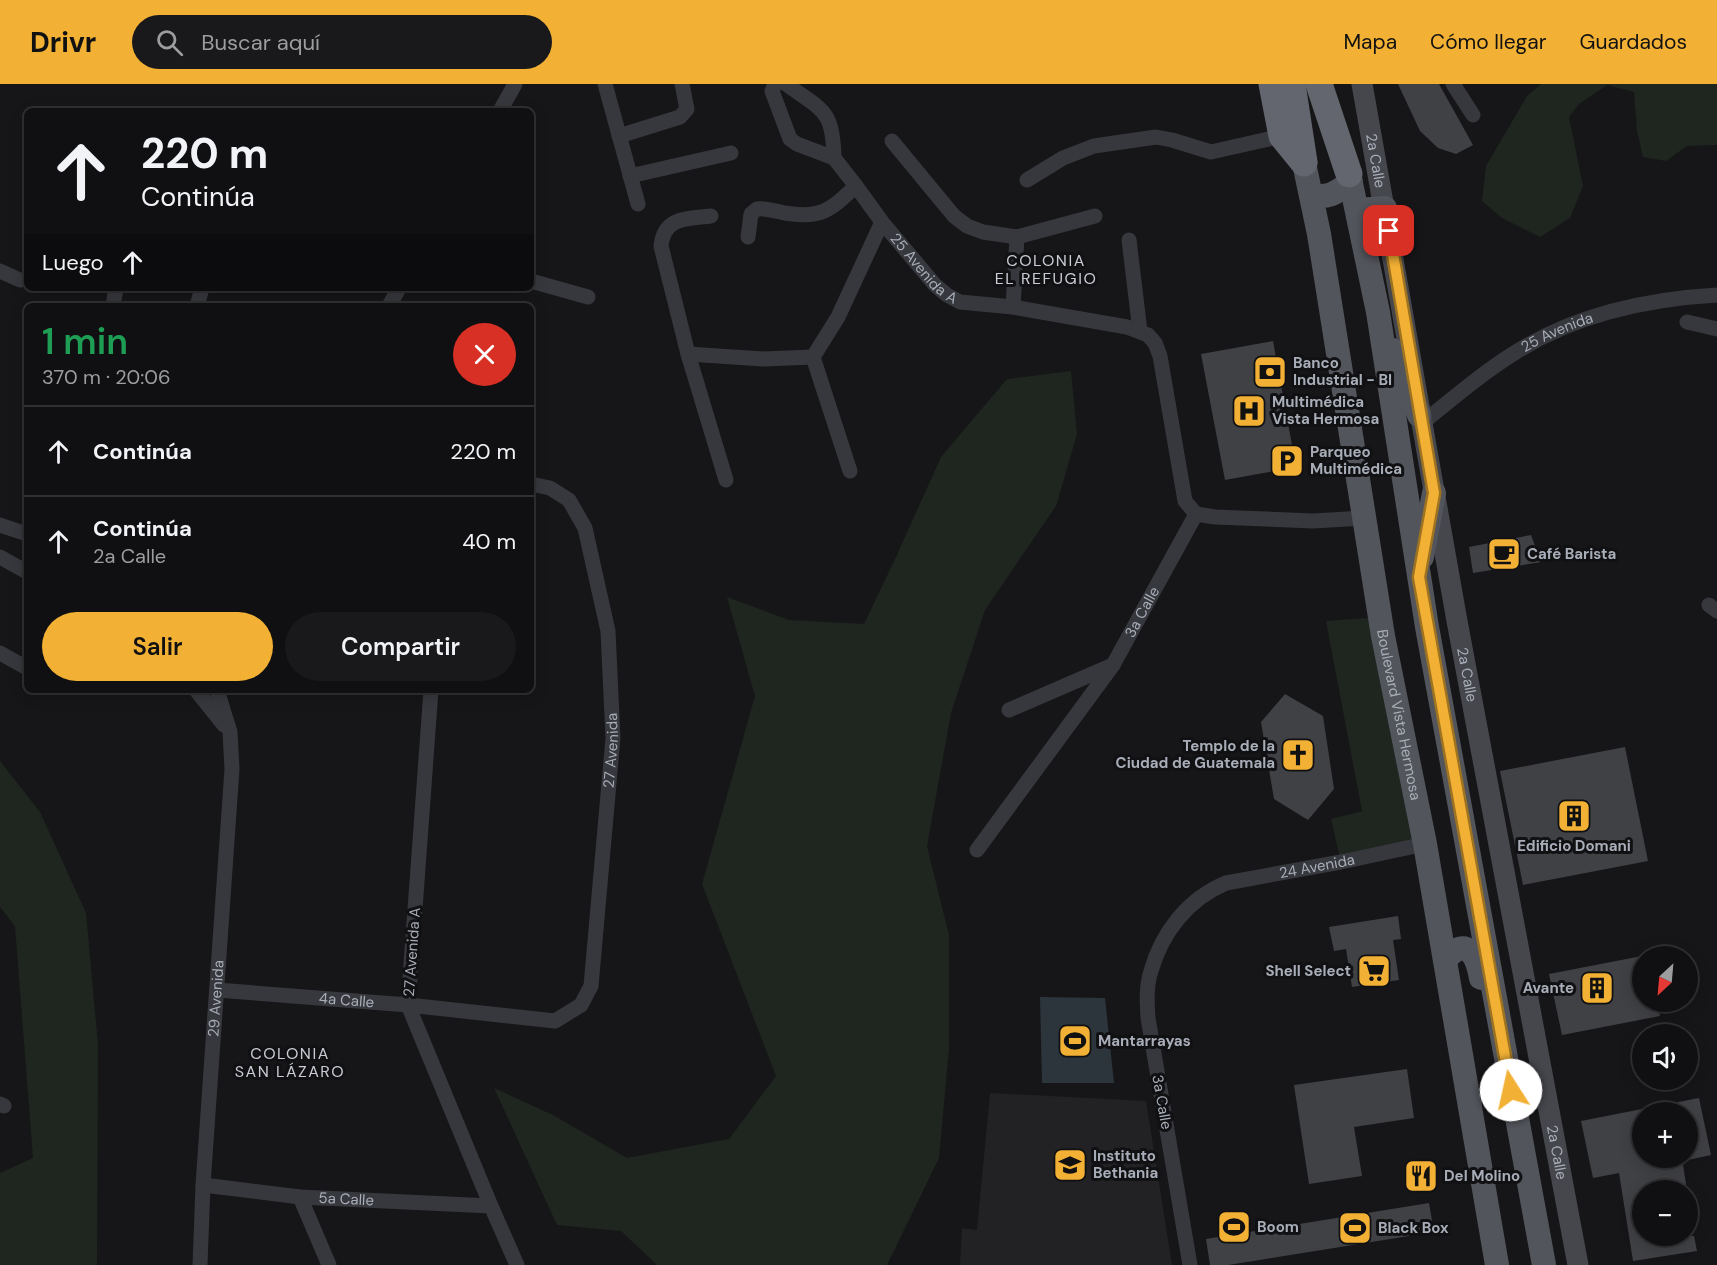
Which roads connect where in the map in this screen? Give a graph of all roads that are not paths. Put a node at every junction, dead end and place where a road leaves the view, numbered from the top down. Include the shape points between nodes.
1 (515, 84) edge
2 (605, 84) edge
3 (682, 84) edge
4 (775, 84) edge
5 (786, 84) edge
6 (1272, 84) edge
7 (1292, 84) edge
8 (1319, 84) edge
9 (1339, 84) edge
10 (1362, 84) edge
11 (1453, 84) edge
12 (502, 108) edge
13 (1473, 115) dead end
14 (619, 136) junction
15 (1282, 136) junction
16 (892, 141) dead end
17 (731, 153) dead end
18 (834, 158) junction
19 (1304, 163) junction
20 (630, 176) junction
21 (1350, 178) junction
22 (1028, 180) dead end
23 (856, 186) junction
24 (1311, 195) junction
25 (639, 204) dead end
26 (1385, 208) junction
27 (711, 216) dead end
28 (1095, 216) dead end
29 (1358, 216) junction
30 (882, 222) junction
31 (1318, 234) junction
32 (748, 237) dead end
33 (1017, 237) junction
34 (1129, 240) dead end
35 (0, 271) edge
36 (20, 280) dead end
37 (534, 282) edge
38 (1717, 296) edge
39 (588, 297) dead end
40 (1013, 307) junction
41 (1378, 312) junction
42 (1687, 322) dead end
43 (1717, 328) edge
44 (1140, 331) junction
45 (688, 354) junction
46 (813, 357) junction
47 (1420, 420) junction
48 (850, 471) dead end
49 (726, 480) dead end
50 (534, 485) edge
51 (1434, 493) junction
52 (1196, 513) junction
53 (1364, 518) junction
54 (0, 525) edge
55 (24, 533) edge
56 (0, 557) edge
57 (24, 570) edge
58 (1419, 577) junction
59 (0, 653) edge
60 (1113, 665) junction
61 (24, 666) edge
62 (198, 693) edge
63 (218, 693) edge
64 (431, 693) edge
65 (1009, 710) dead end
66 (230, 732) junction
67 (1425, 844) junction
68 (977, 850) dead end
69 (1211, 889) joint
70 (1445, 960) junction
71 (217, 990) junction
72 (408, 1005) junction
73 (581, 1005) joint
74 (1520, 1137) junction
75 (203, 1185) junction
76 (300, 1197) junction
77 (491, 1206) junction
78 (200, 1265) edge
79 (329, 1265) edge
80 (517, 1265) edge
81 (1190, 1265) edge
82 (1497, 1265) edge
83 (1544, 1265) edge
84 (1578, 1265) edge

1 - 12 street
2 - 14 street
3 - 14 street via 687,109 680,117
4 - 18 street via 772,91 790,138
5 - 18 street via 826,114 833,131
6 - 15 highway
7 - 19 highway
8 - 21 highway
9 - 21 highway via 1351,136
10 - 26 street, 2a Calle
11 - 13 street
14 - 20 street
15 - 19 highway
15 - 22 street via 1211,152 1156,137 1104,144 1078,151
16 - 33 street via 954,216 967,226
17 - 20 street
18 - 23 street, 25 Avenida A
19 - 24 main road, Boulevard Vista Hermosa
20 - 25 street
21 - 24 main road via 1331,196
21 - 29 main road
23 - 30 street, 25 Avenida A
23 - 32 street via 818,214 804,216 757,209 751,214
24 - 31 main road, Boulevard Vista Hermosa
26 - 29 main road
26 - 47 street, 2a Calle
27 - 45 street via 674,221 662,238
28 - 33 street
29 - 31 main road via 1330,211 1320,220
29 - 41 main road
30 - 40 street, 25 Avenida A via 947,295 960,302
30 - 46 street via 838,317
31 - 53 main road, Boulevard Vista Hermosa
33 - 40 street
34 - 44 street
35 - 36 street
37 - 39 street
38 - 47 street, 25 Avenida via 1641,303 1565,327 1518,350
40 - 44 street, 25 Avenida A
41 - 47 main road
41 - 58 main road
42 - 43 street
44 - 52 street, 25 Avenida A via 1155,342 1160,356 1185,501
45 - 46 street via 763,359
45 - 49 street
46 - 48 street
47 - 51 street, 2a Calle
50 - 73 street, 27 Avenida via 550,488 568,500 585,528 608,631 613,738 591,986
51 - 58 main road
51 - 84 street, 2a Calle
52 - 53 street via 1313,521
52 - 60 street, 3a Calle
53 - 67 main road, Boulevard Vista Hermosa via 1383,636
54 - 55 street
56 - 57 street
58 - 74 main road
59 - 61 street
60 - 65 street
60 - 68 street, 3a Calle
62 - 66 street
63 - 66 street, 29 Avenida
64 - 72 street, 27 Avenida A
66 - 71 street, 29 Avenida via 232,769
67 - 69 street, 24 Avenida via 1245,878
67 - 70 main road, Boulevard Vista Hermosa
69 - 81 street, 3a Calle via 1172,924 1150,972 1147,992 1148,1018
70 - 74 main road via 1455,950 1464,949 1474,954 1478,963 1507,1111
70 - 82 main road, Boulevard Vista Hermosa
71 - 72 street, 4a Calle
71 - 75 street, 29 Avenida
72 - 73 street, 4a Calle via 555,1021
72 - 77 street, 27 Avenida A
74 - 83 main road
75 - 76 street, 5a Calle
75 - 78 street, 29 Avenida
76 - 77 street, 5a Calle
76 - 79 street
77 - 80 street, 27 Avenida A

